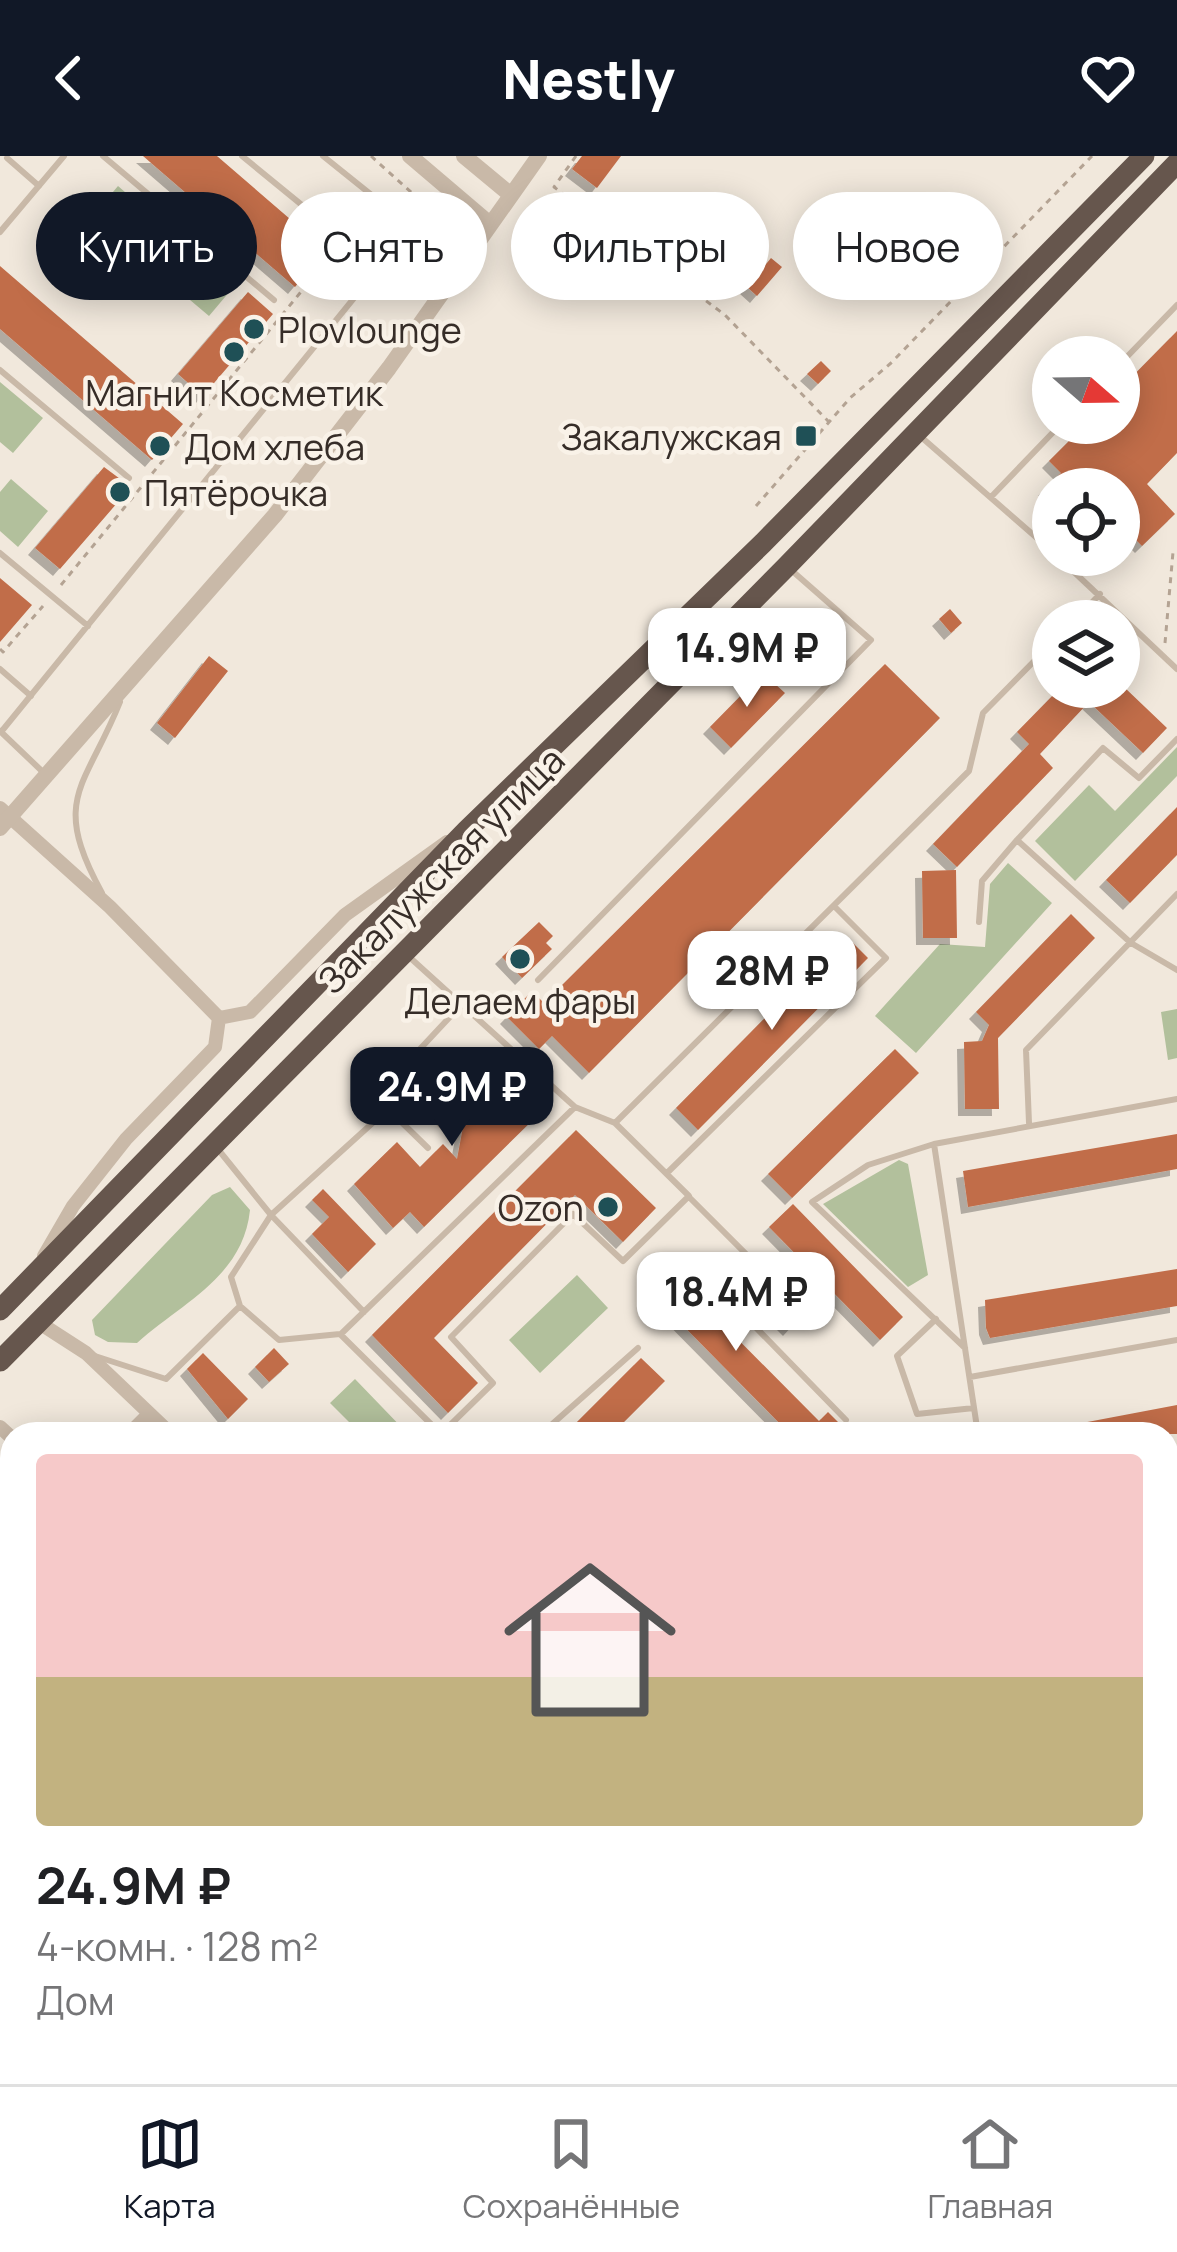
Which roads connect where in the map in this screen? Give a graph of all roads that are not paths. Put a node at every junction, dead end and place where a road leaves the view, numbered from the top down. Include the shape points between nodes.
1 (64, 156) edge
2 (103, 156) edge
3 (242, 156) edge
4 (323, 156) edge
5 (410, 156) edge
6 (464, 156) edge
7 (539, 156) edge
8 (1142, 156) edge
9 (7, 158) edge
10 (1177, 163) edge
11 (39, 186) junction
12 (286, 192) edge
13 (367, 192) edge
14 (514, 192) edge
15 (511, 194) edge
16 (511, 196) edge
17 (490, 224) junction
18 (487, 228) edge
19 (0, 232) edge
20 (274, 299) dead end
21 (353, 300) edge
22 (436, 300) edge
23 (1177, 305) edge
24 (1140, 343) edge
25 (0, 370) edge
26 (915, 432) junction
27 (1042, 444) edge
28 (130, 478) dead end
29 (991, 497) junction
30 (1032, 534) edge
31 (0, 553) edge
32 (787, 566) junction
33 (1080, 576) edge
34 (1100, 594) junction
35 (1094, 600) edge
36 (88, 626) junction
37 (1032, 663) edge
38 (0, 669) edge
39 (1177, 670) edge
40 (124, 691) junction
41 (31, 696) junction
42 (0, 732) edge
43 (1177, 739) edge
44 (48, 777) junction
45 (4, 817) edge
46 (466, 830) junction
47 (1017, 840) junction
48 (1177, 894) edge
49 (834, 906) junction
50 (110, 907) junction
51 (979, 922) dead end
52 (1131, 944) junction
53 (406, 953) junction
54 (1177, 970) edge
55 (538, 980) dead end
56 (462, 1004) junction
57 (219, 1018) junction
58 (1177, 1099) edge
59 (575, 1107) junction
60 (615, 1123) junction
61 (1029, 1124) junction
62 (446, 1130) dead end
63 (934, 1144) junction
64 (215, 1145) junction
65 (428, 1148) dead end
66 (666, 1174) junction
67 (689, 1196) junction
68 (271, 1215) junction
69 (31, 1280) junction
70 (241, 1306) junction
71 (0, 1310) edge
72 (364, 1312) junction
73 (936, 1319) junction
74 (38, 1322) junction
75 (340, 1334) junction
76 (1177, 1340) edge
77 (638, 1348) dead end
78 (965, 1348) junction
79 (86, 1353) junction
80 (0, 1361) edge
81 (970, 1378) junction
82 (974, 1408) junction
83 (147, 1416) junction
84 (847, 1420) dead end
85 (141, 1422) edge
86 (155, 1422) edge
87 (430, 1422) edge
88 (454, 1422) edge
89 (555, 1422) edge
90 (976, 1422) edge

1 - 11 lane
2 - 20 lane
3 - 12 lane
4 - 13 lane
5 - 17 street
6 - 15 street
7 - 14 street
8 - 46 highway via 763,543
9 - 11 lane
10 - 26 highway, Закалужская улица
11 - 19 lane
16 - 17 street
17 - 18 street
21 - 36 lane
22 - 40 street via 275,515
23 - 24 lane
25 - 28 lane
26 - 29 lane
26 - 32 highway, Закалужская улица
27 - 29 lane
29 - 30 lane
31 - 36 lane
32 - 53 highway, Закалужская улица
32 - 55 lane via 871,640
33 - 34 lane
34 - 35 lane
34 - 39 lane
36 - 41 lane
37 - 49 lane via 983,713 969,772
38 - 41 lane
40 - 44 street
40 - 50 lane via 82,772 73,810 76,840
41 - 42 lane
42 - 44 lane
43 - 47 lane via 1138,778 1103,748
44 - 45 street
45 - 50 street
46 - 57 street via 345,915 250,1012
46 - 69 highway
47 - 51 lane via 982,880
47 - 52 lane
48 - 52 lane
49 - 60 lane
49 - 66 lane via 886,958
50 - 57 street
52 - 54 lane
52 - 61 lane via 1026,1050
53 - 56 lane
53 - 64 highway, Закалужская улица
56 - 59 lane
56 - 62 lane via 392,1079
57 - 69 street via 215,1047 73,1206
58 - 61 lane
59 - 60 lane
59 - 72 lane
60 - 66 lane
61 - 63 lane
63 - 73 lane via 868,1165 812,1202
63 - 78 lane
64 - 68 lane
64 - 74 highway, Закалужская улица
65 - 68 lane via 388,1108
66 - 67 lane
67 - 84 lane via 763,1271 731,1302
67 - 88 lane via 623,1261 573,1214 452,1337 494,1383
68 - 70 lane via 231,1277
68 - 72 lane
69 - 71 highway
70 - 75 lane via 279,1340
70 - 79 lane via 166,1378
72 - 75 lane
73 - 78 lane
73 - 82 lane via 896,1356 917,1414
74 - 79 street
74 - 80 highway, Закалужская улица
75 - 87 lane
76 - 81 lane
77 - 89 lane
78 - 81 lane
79 - 83 street
81 - 82 lane
82 - 90 lane
83 - 85 street
83 - 86 street

